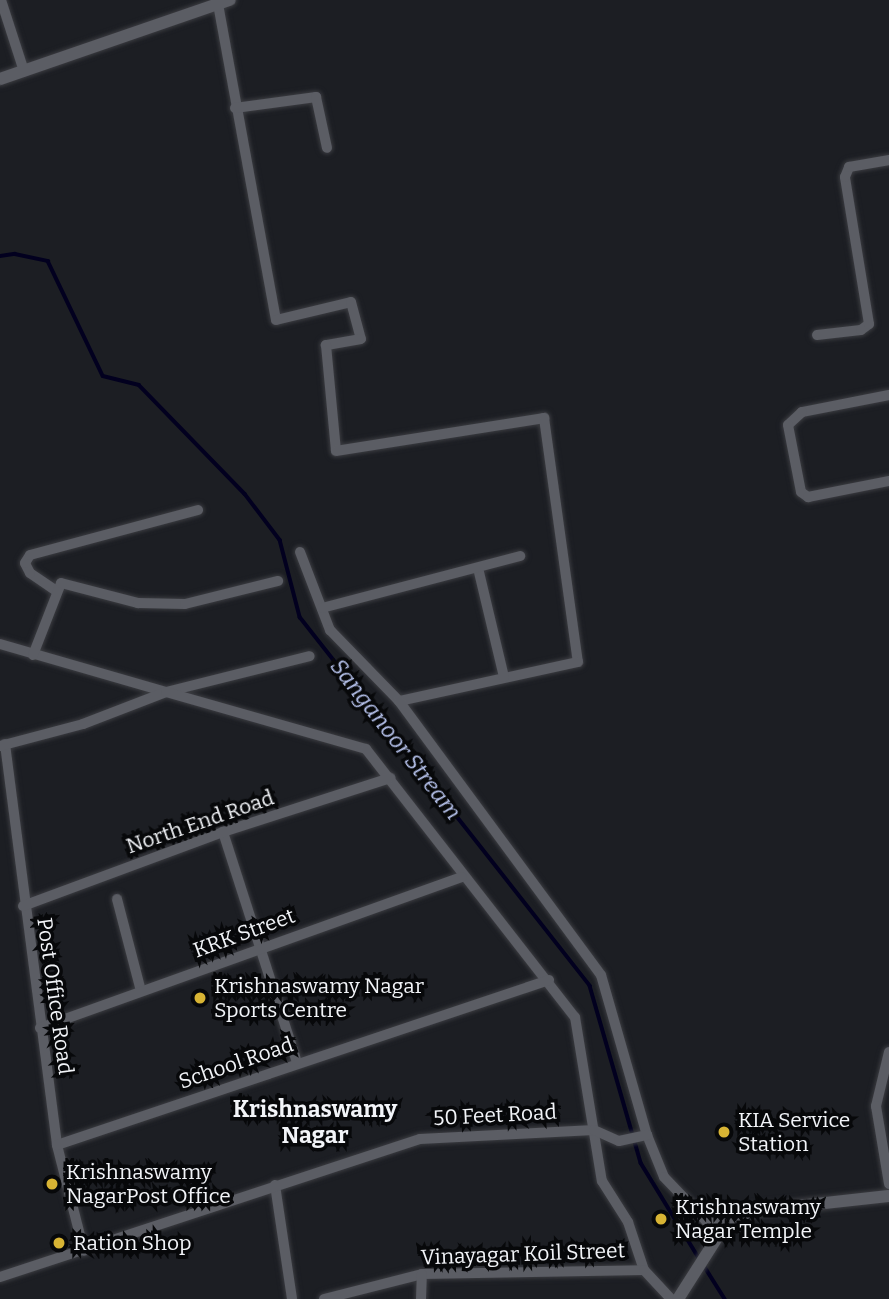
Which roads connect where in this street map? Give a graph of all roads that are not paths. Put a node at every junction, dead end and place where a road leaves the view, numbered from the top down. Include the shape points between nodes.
1 (1, 0) edge
2 (224, 2) edge
3 (24, 71) junction
4 (0, 79) edge
5 (234, 108) junction
6 (327, 148) dead end
7 (889, 160) edge
8 (817, 335) dead end
9 (889, 395) edge
10 (889, 481) edge
11 (198, 510) dead end
12 (300, 552) dead end
13 (520, 556) dead end
14 (478, 568) junction
15 (278, 581) dead end
16 (55, 590) junction
17 (322, 608) junction
18 (0, 645) edge
19 (33, 655) junction
20 (310, 656) dead end
21 (504, 677) junction
22 (166, 692) junction
23 (399, 701) junction
24 (2, 745) edge
25 (390, 778) junction
26 (223, 832) junction
27 (462, 877) junction
28 (117, 899) dead end
29 (23, 906) junction
30 (258, 948) junction
31 (549, 980) junction
32 (141, 991) junction
33 (40, 1028) junction
34 (889, 1052) edge
35 (297, 1062) junction
36 (594, 1130) junction
37 (647, 1135) junction
38 (57, 1145) junction
39 (889, 1184) edge
40 (275, 1185) junction
41 (889, 1196) edge
42 (729, 1219) junction
43 (84, 1251) junction
44 (644, 1270) junction
45 (422, 1274) junction
46 (0, 1277) edge
47 (292, 1299) edge
48 (324, 1299) edge
49 (421, 1299) edge
50 (671, 1299) edge
51 (678, 1299) edge

1 - 3 street
2 - 3 street
2 - 5 street
3 - 4 street
5 - 6 street via 316,97
5 - 21 street via 276,320 351,302 361,339 326,345 337,451 544,418 578,662
7 - 8 street via 849,167 845,177 869,324 861,330
9 - 10 street via 802,412 788,425 801,492 808,497
11 - 16 street via 30,555 25,564 30,573
12 - 17 street
13 - 14 street
14 - 17 street
14 - 21 street
15 - 16 street via 185,604 138,603 61,583
16 - 19 street
17 - 23 street via 330,630
18 - 19 street
19 - 22 street
20 - 22 street
21 - 23 street
22 - 24 street via 83,724
22 - 25 street via 366,749
23 - 37 street via 601,975
24 - 29 street, Post Office Road
25 - 26 street, North End Road
25 - 27 street
26 - 29 street, North End Road
26 - 30 street
27 - 30 street, KRK Street
27 - 31 street
28 - 32 street
29 - 33 street, Post Office Road
30 - 32 street, KRK Street
30 - 35 street
31 - 35 street, School Road
31 - 36 street via 575,1017
32 - 33 street, KRK Street
33 - 38 street, Post Office Road
34 - 39 street via 876,1106
35 - 38 street, School Road
36 - 37 street via 619,1141
36 - 40 street, 50 Feet Road via 420,1139
36 - 44 street via 602,1181 628,1222
37 - 42 street via 664,1177 699,1213 708,1222
38 - 43 street, Post Office Road
40 - 43 street, 50 Feet Road
40 - 47 street
41 - 42 street via 752,1211
42 - 51 street
43 - 46 street, 50 Feet Road
44 - 45 street, Vinayagar Koil Street
44 - 50 street, Vinayagar Koil Street
45 - 48 street, Vinayagar Koil Street
45 - 49 street

